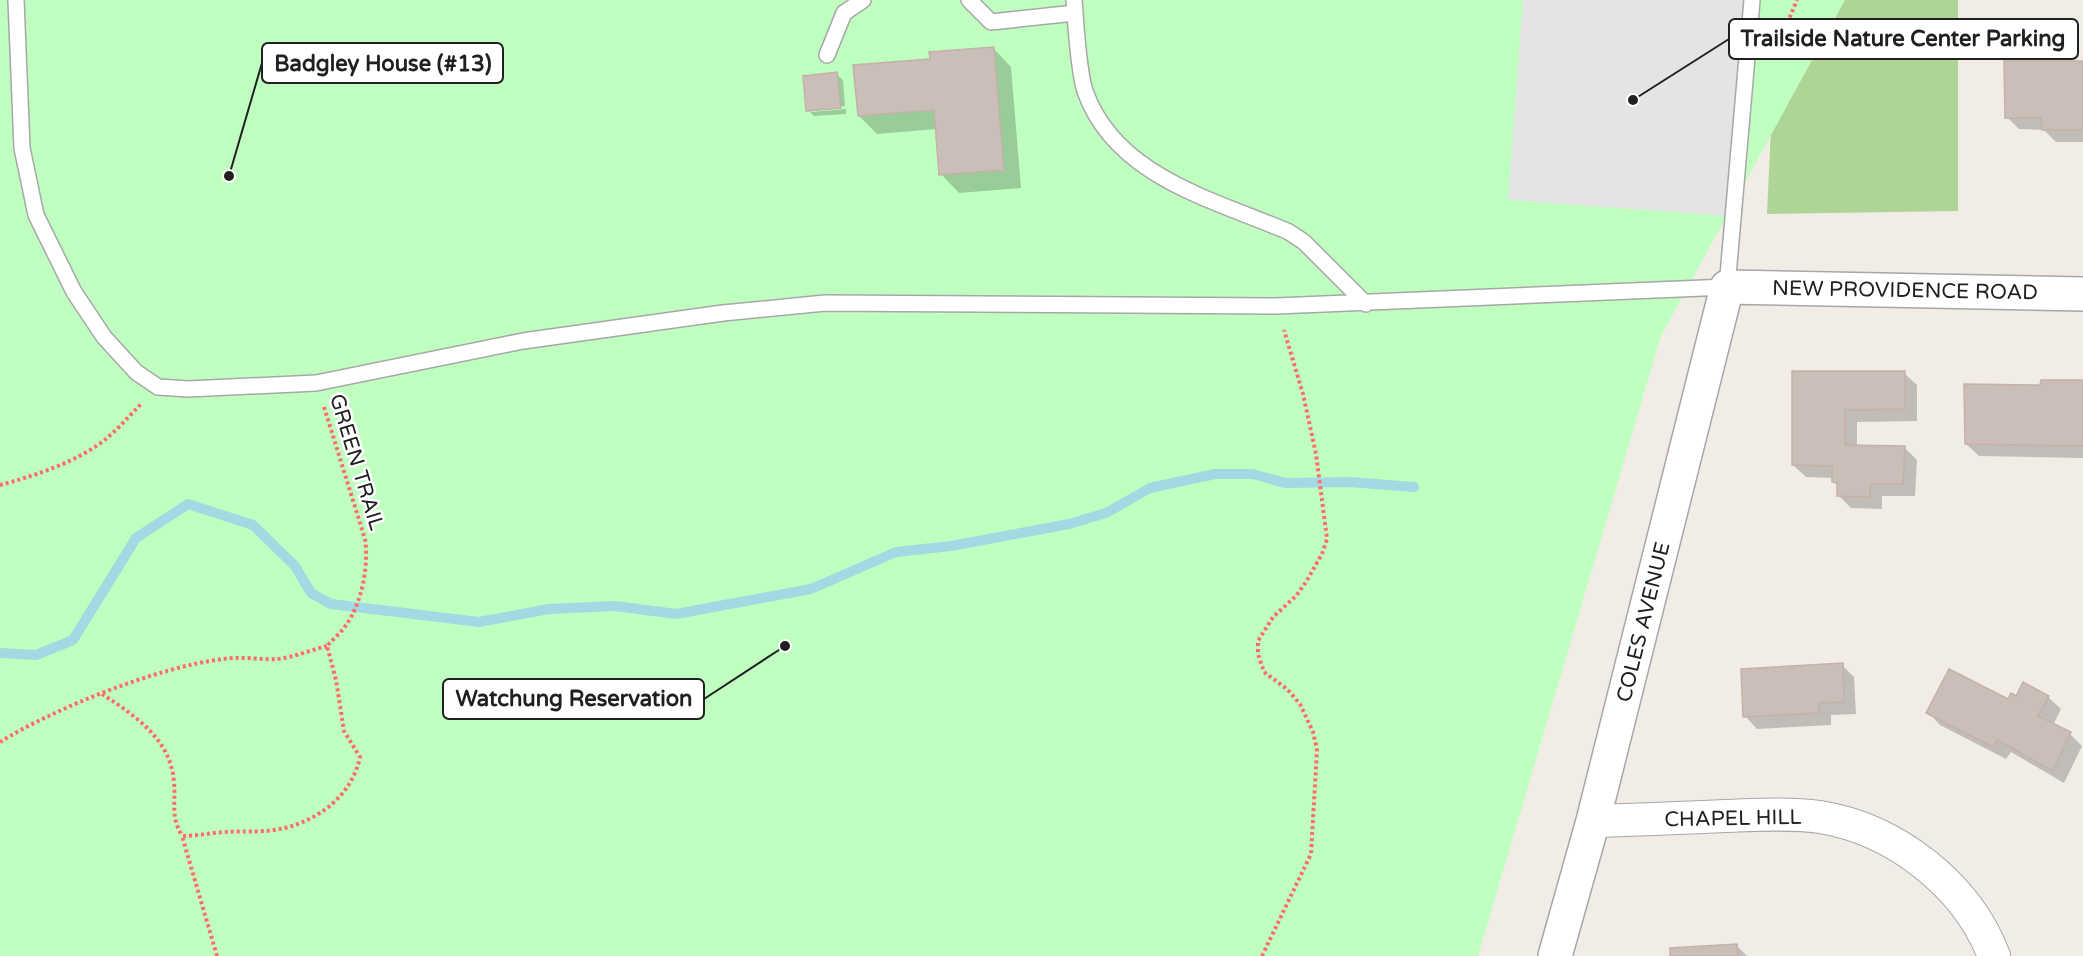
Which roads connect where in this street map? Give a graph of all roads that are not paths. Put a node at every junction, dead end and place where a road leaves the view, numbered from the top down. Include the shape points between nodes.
1 (16, 0) edge
2 (863, 0) edge
3 (969, 0) edge
4 (1752, 0) edge
5 (1075, 7) edge
6 (827, 55) dead end
7 (1728, 287) junction
8 (2083, 294) edge
9 (1366, 304) junction
10 (1593, 821) junction
11 (1555, 956) edge
12 (1994, 956) edge

1 - 9 lane via 22,148 36,215 74,292 104,337 136,372 158,387 316,383 523,341 825,303
2 - 6 lane via 844,13
3 - 5 lane via 991,22
4 - 7 lane
5 - 9 lane via 1084,89 1101,126 1121,146 1182,189 1289,231
7 - 8 street, NEW PROVIDENCE ROAD
7 - 9 lane
7 - 10 street, COLES AVENUE
10 - 11 street, COLES AVENUE
10 - 12 street, CHAPEL HILL via 1779,814 1821,818 1867,830 1928,866 1962,900

